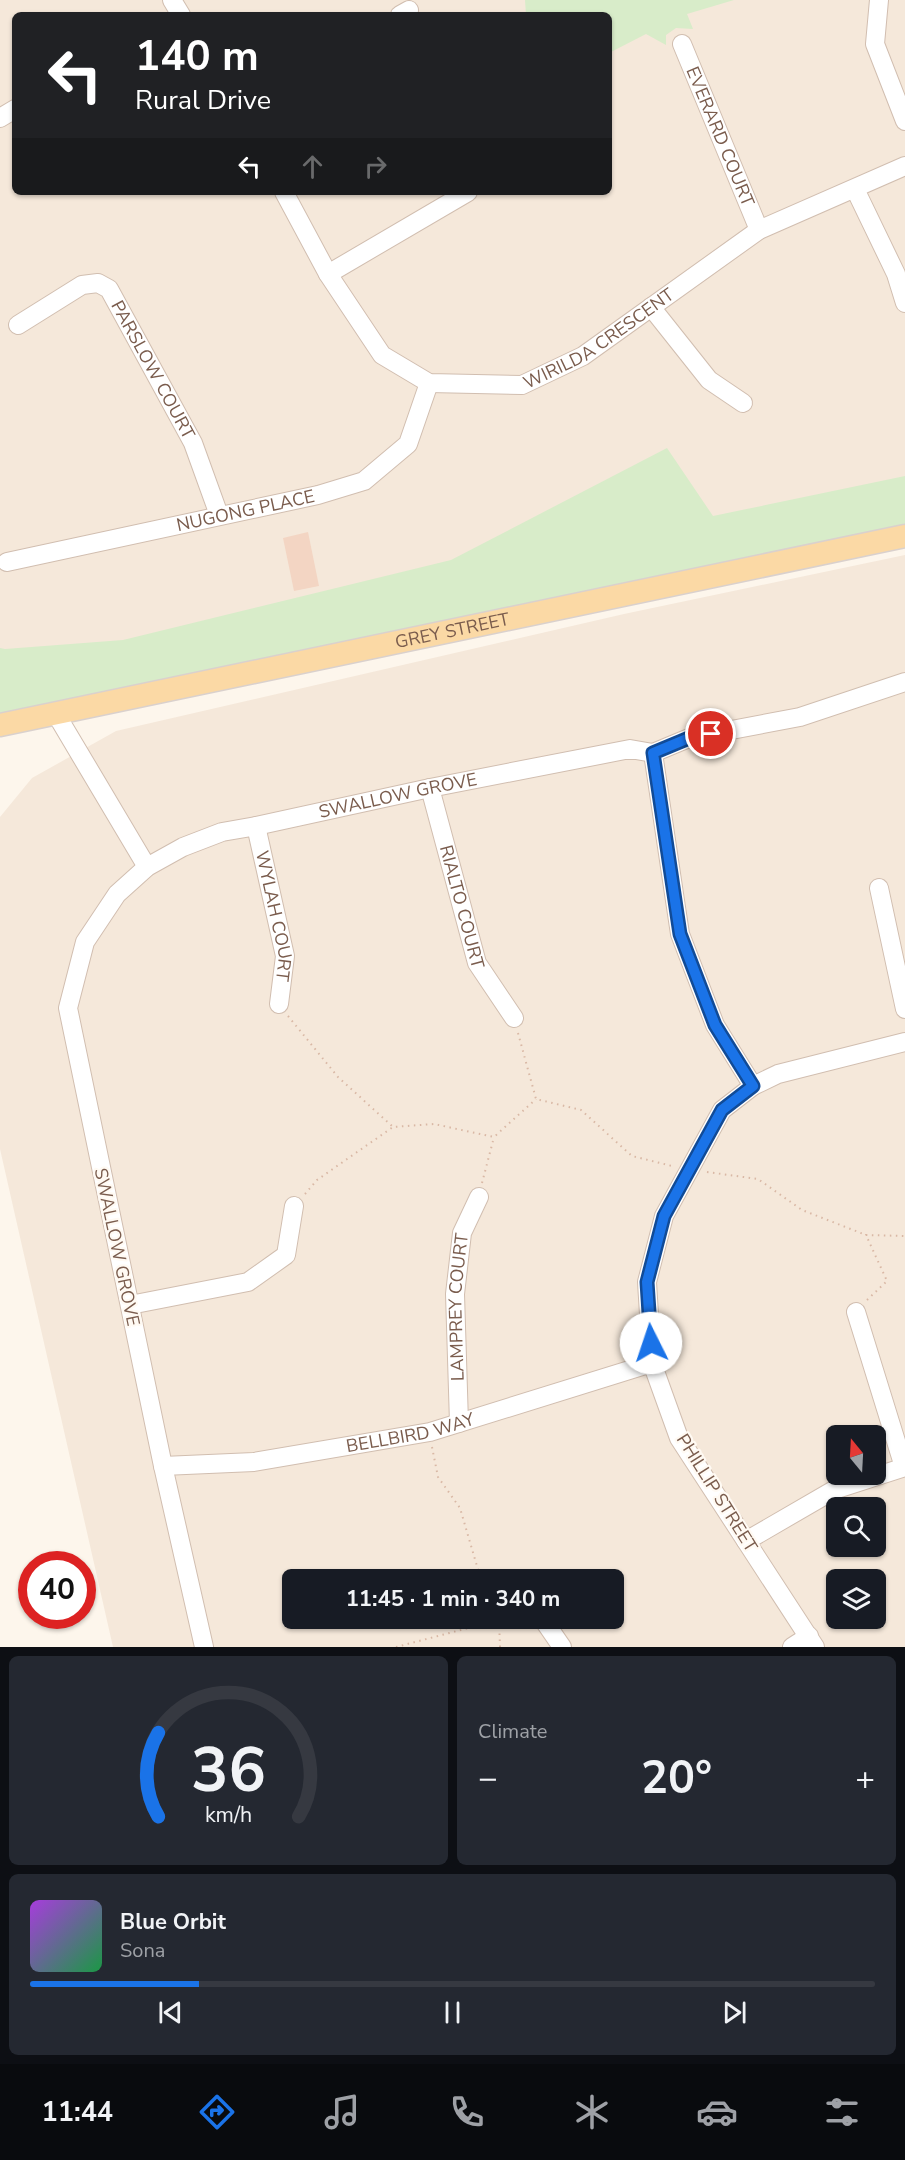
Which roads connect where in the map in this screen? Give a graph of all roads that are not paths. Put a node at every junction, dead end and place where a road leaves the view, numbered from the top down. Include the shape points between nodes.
1 (879, 0) edge
2 (682, 44) dead end
3 (905, 121) edge
4 (905, 166) edge
5 (855, 189) junction
6 (286, 195) edge
7 (463, 195) edge
8 (759, 230) junction
9 (328, 274) junction
10 (905, 303) edge
11 (651, 307) junction
12 (18, 325) dead end
13 (429, 383) junction
14 (743, 403) dead end
15 (219, 515) junction
16 (905, 536) edge
17 (7, 562) dead end
18 (905, 682) edge
19 (56, 714) junction
20 (0, 725) edge
21 (653, 753) junction
22 (430, 788) junction
23 (256, 826) junction
24 (147, 867) junction
25 (879, 888) dead end
26 (279, 1004) road end
27 (905, 1009) edge
28 (514, 1018) road end
29 (905, 1042) edge
30 (753, 1086) junction
31 (479, 1197) road end
32 (294, 1206) road end
33 (130, 1305) junction
34 (856, 1312) road end
35 (652, 1364) junction
36 (459, 1423) junction
37 (163, 1466) junction
38 (904, 1467) edge
39 (746, 1541) junction
40 (550, 1629) edge
41 (812, 1642) edge
42 (204, 1647) edge
43 (562, 1647) edge
44 (792, 1647) edge

1 - 3 street via 875,44
2 - 8 street, EVERARD COURT
4 - 5 street, WIRILDA CRESCENT
5 - 8 street, WIRILDA CRESCENT
5 - 10 street via 896,274
6 - 9 street, WIRILDA CRESCENT
7 - 9 street
8 - 11 street, WIRILDA CRESCENT
9 - 13 street, WIRILDA CRESCENT via 382,355
11 - 13 street, WIRILDA CRESCENT via 584,356 522,385
11 - 14 street via 709,380
12 - 15 street, PARSLOW COURT via 82,285 98,283 109,289 193,443
13 - 15 street, NUGONG PLACE via 408,444 364,481 318,495
15 - 17 street, NUGONG PLACE
16 - 19 main road, GREY STREET
18 - 21 street via 800,717 689,738
19 - 20 main road, GREY STREET
19 - 24 street
21 - 22 street, SWALLOW GROVE via 630,748
21 - 30 street via 680,934 715,1025
22 - 23 street, SWALLOW GROVE
22 - 28 street, RIALTO COURT via 477,963
23 - 24 street, SWALLOW GROVE via 222,832
23 - 26 street, WYLAH COURT via 285,956
24 - 33 street, SWALLOW GROVE via 117,894 86,942 68,1008
25 - 27 street
29 - 30 street, PHILLIP STREET via 778,1074
30 - 35 street, PHILLIP STREET via 722,1110 664,1216 647,1282
31 - 36 street, LAMPREY COURT via 462,1233 455,1294
32 - 33 street via 286,1255 248,1282
33 - 37 street, SWALLOW GROVE
34 - 38 street
35 - 36 street, BELLBIRD WAY
35 - 39 street, PHILLIP STREET via 679,1438
36 - 37 street, BELLBIRD WAY via 430,1432 254,1462
37 - 42 street, SWALLOW GROVE
38 - 39 street via 834,1490
39 - 41 street, PHILLIP STREET
40 - 43 street
41 - 44 street

